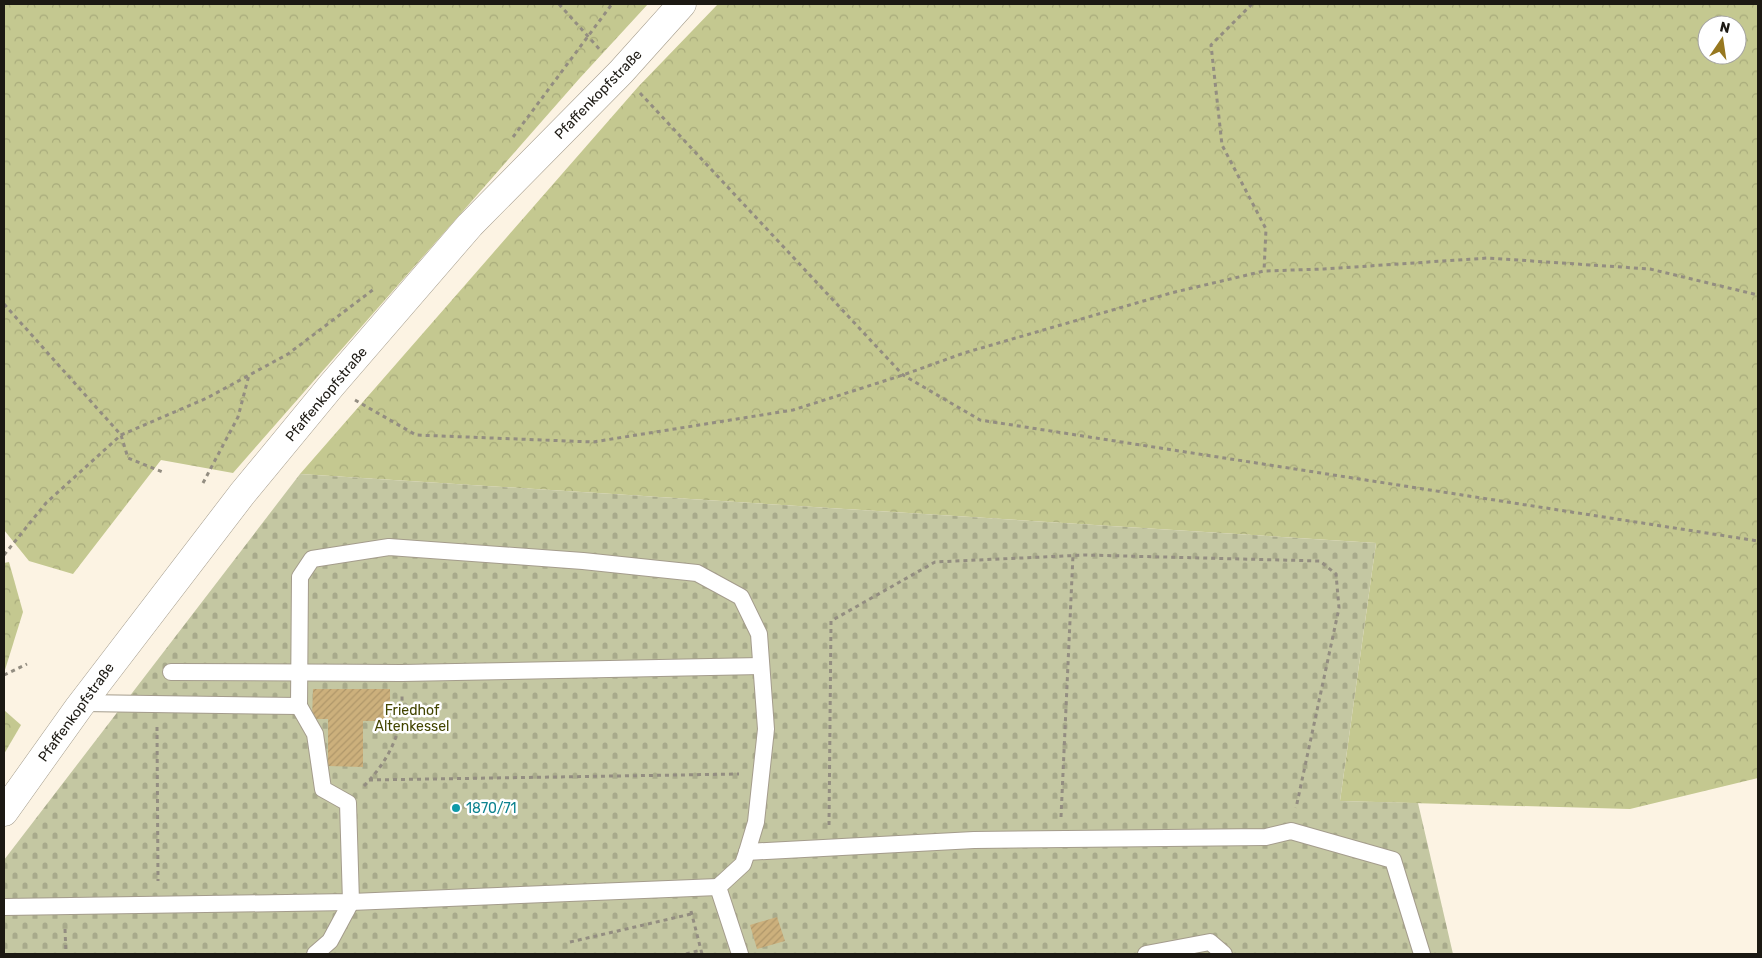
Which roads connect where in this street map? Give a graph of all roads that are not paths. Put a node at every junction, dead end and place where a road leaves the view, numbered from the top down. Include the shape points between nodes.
1 (682, 4) edge
2 (761, 666) junction
3 (171, 672) dead end
4 (300, 672) junction
5 (82, 703) junction
6 (299, 706) junction
7 (4, 812) edge
8 (746, 852) junction
9 (718, 887) junction
10 (351, 902) junction
11 (4, 907) edge
12 (314, 954) edge
13 (740, 954) edge
14 (1146, 954) edge
15 (1224, 954) edge
16 (1422, 954) edge

1 - 5 street, Pfaffenkopfstraße via 621,72 470,225 331,386 242,494
2 - 4 lane
2 - 4 lane via 759,634 742,598 697,573 389,547 312,559 300,577
2 - 8 lane via 766,729 756,822
3 - 4 lane
4 - 6 lane
5 - 6 lane
5 - 7 street, Pfaffenkopfstraße
6 - 10 lane via 315,734 322,789 348,803
8 - 9 lane via 743,864
8 - 16 lane via 974,840 1266,837 1291,831 1394,860
9 - 10 lane
9 - 13 lane
10 - 11 lane
10 - 12 lane via 330,940
14 - 15 lane via 1210,942

